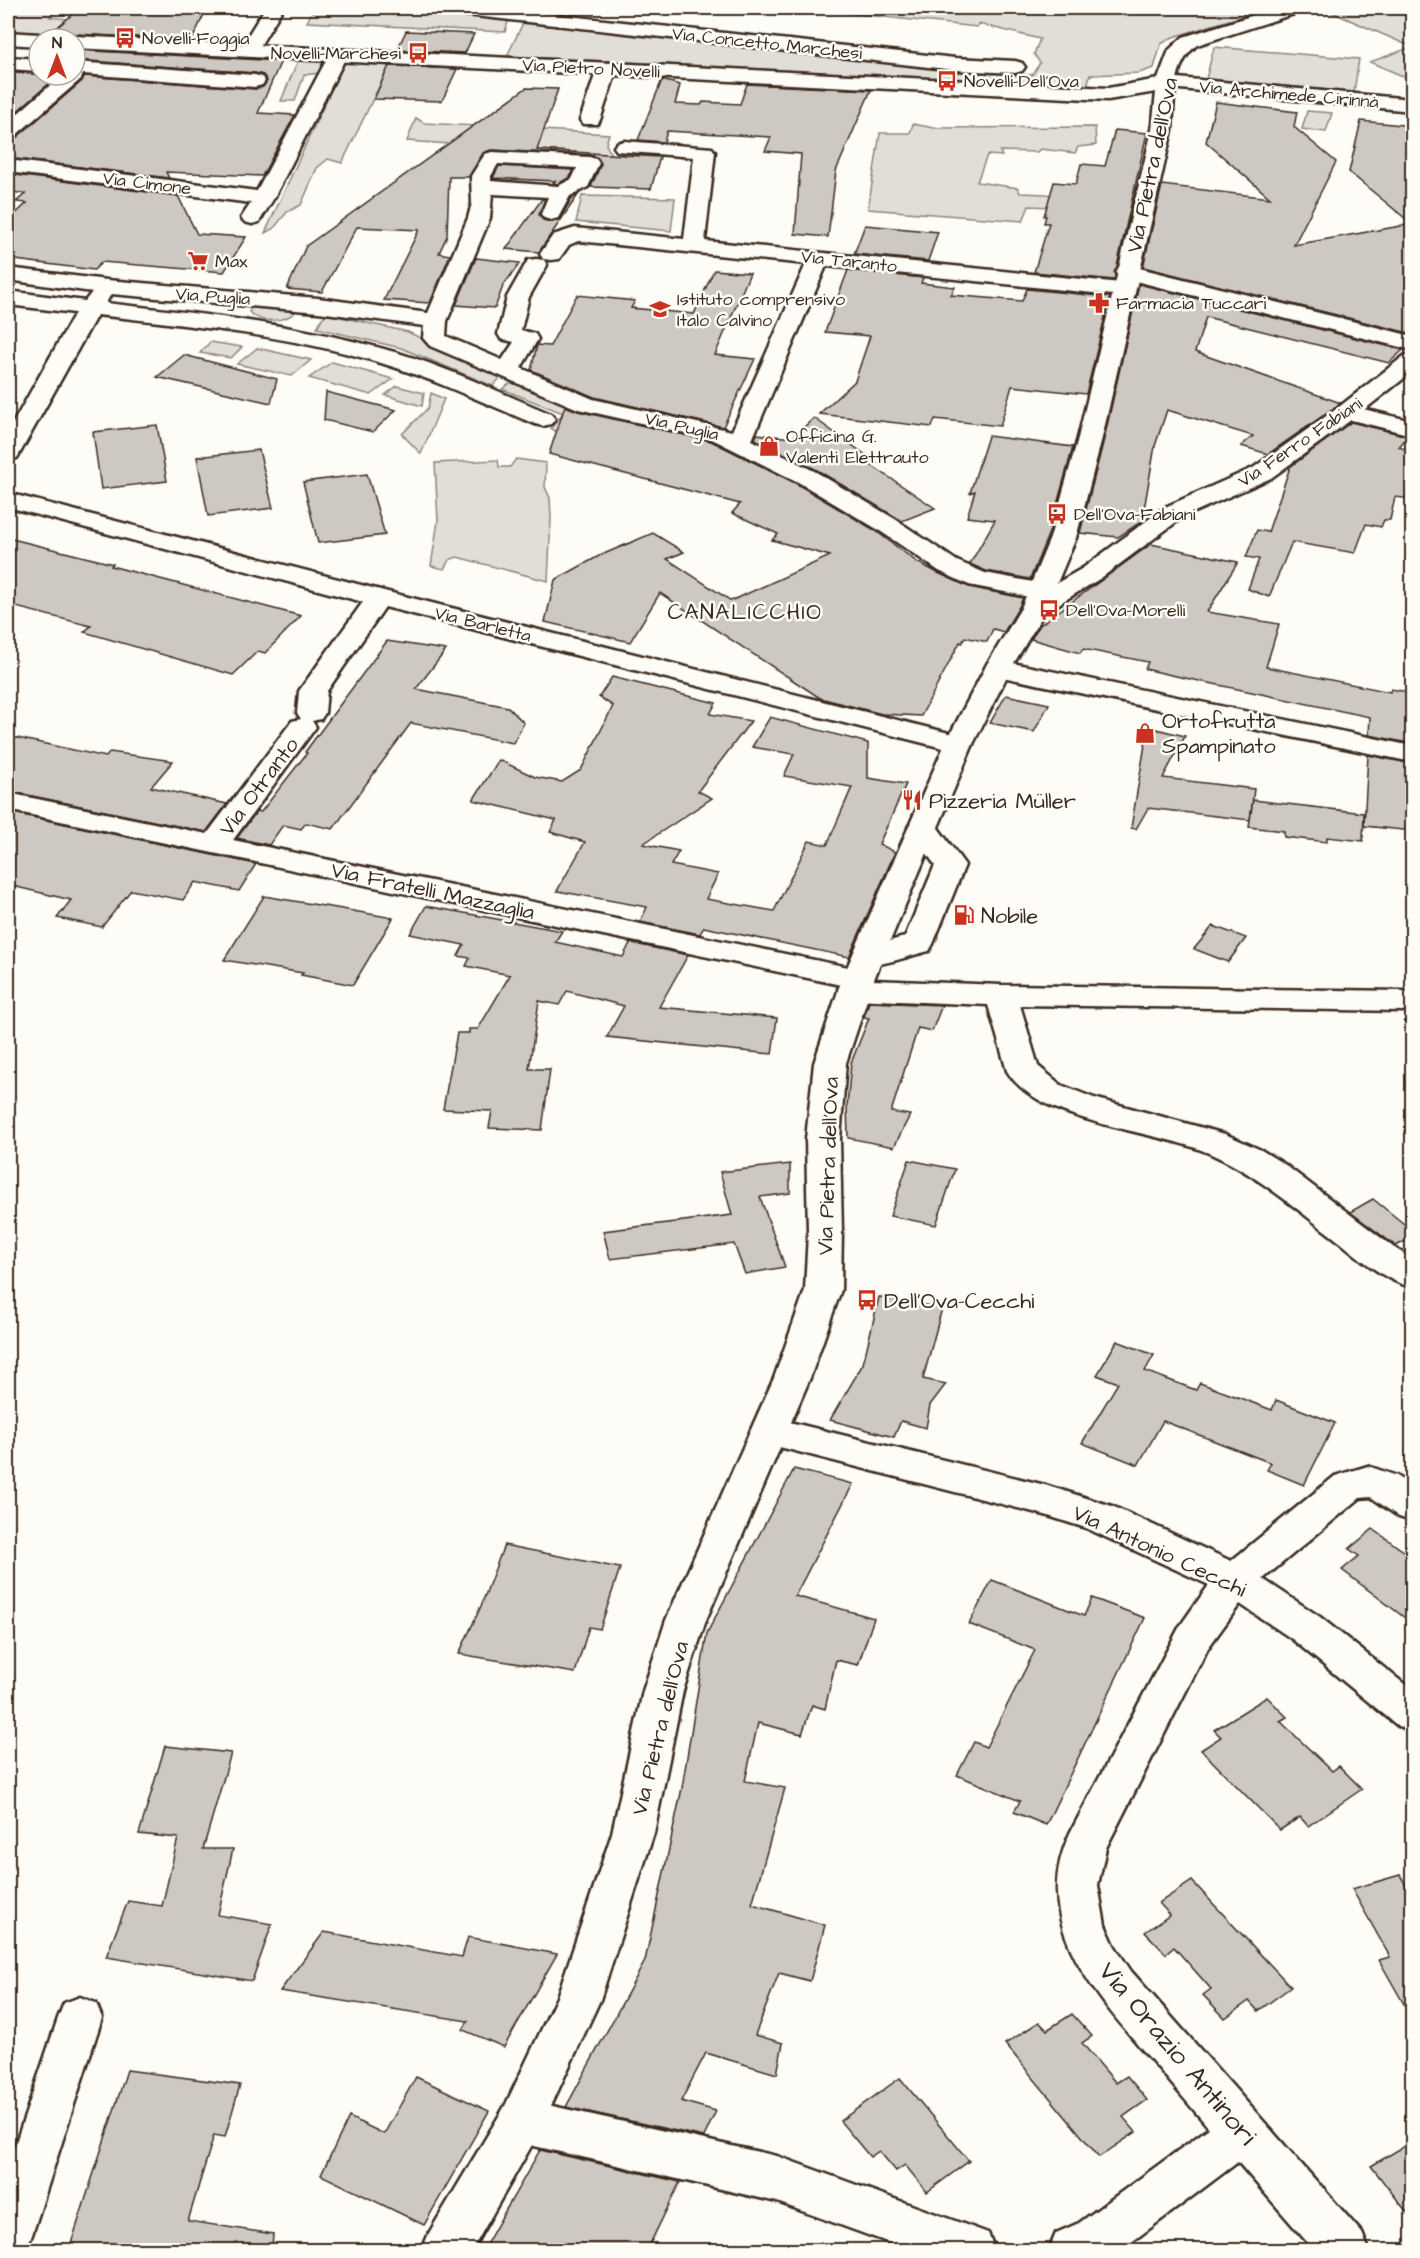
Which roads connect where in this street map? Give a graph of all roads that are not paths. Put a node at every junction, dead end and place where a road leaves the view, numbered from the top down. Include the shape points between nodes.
1 (274, 8) edge
2 (447, 8) edge
3 (1294, 8) edge
4 (8, 38) edge
5 (27, 39) edge
6 (87, 43) edge
7 (111, 44) junction
8 (248, 50) junction
9 (338, 55) junction
10 (8, 63) edge
11 (87, 63) edge
12 (27, 64) edge
13 (1015, 67) dead end
14 (607, 69) junction
15 (87, 72) edge
16 (255, 81) dead end
17 (1166, 83) junction
18 (59, 87) edge
19 (1108, 94) junction
20 (1413, 105) edge
21 (1163, 115) junction
22 (590, 120) dead end
23 (8, 132) edge
24 (624, 147) dead end
25 (8, 166) edge
26 (561, 192) junction
27 (482, 195) junction
28 (264, 198) junction
29 (551, 214) junction
30 (252, 218) dead end
31 (575, 234) junction
32 (694, 245) junction
33 (819, 258) junction
34 (8, 274) edge
35 (1125, 281) junction
36 (107, 287) junction
37 (8, 298) edge
38 (318, 305) junction
39 (90, 309) junction
40 (436, 321) junction
41 (285, 333) junction
42 (1413, 343) edge
43 (1413, 361) edge
44 (507, 371) junction
45 (1347, 412) junction
46 (543, 419) dead end
47 (1413, 428) edge
48 (14, 432) edge
49 (739, 442) junction
50 (8, 453) edge
51 (8, 500) edge
52 (1086, 577) junction
53 (1041, 590) junction
54 (379, 598) junction
55 (1003, 657) junction
56 (1413, 732) edge
57 (958, 744) junction
58 (1413, 754) edge
59 (8, 802) edge
60 (214, 845) junction
61 (860, 975) junction
62 (1000, 995) junction
63 (1402, 1001) dead end
64 (1413, 1275) edge
65 (769, 1431) junction
66 (1413, 1506) edge
67 (1235, 1580) junction
68 (1413, 1714) edge
69 (80, 2018) dead end
70 (521, 2121) junction
71 (1242, 2131) junction
72 (8, 2235) edge
73 (446, 2250) edge
74 (971, 2250) edge
75 (1073, 2250) edge
76 (1345, 2250) edge

1 - 8 street
2 - 13 street, Via Concetto Marchesi via 944,63
3 - 17 street, Via Pietra dell'Ova via 1182,45
4 - 5 street
6 - 7 street, Via Pietro Novelli
7 - 8 street, Via Pietro Novelli
7 - 11 street
8 - 9 street, Via Pietro Novelli
9 - 14 street, Via Pietro Novelli
9 - 28 street
10 - 12 street
14 - 19 street, Via Pietro Novelli
14 - 22 street
15 - 16 street
17 - 19 street, Via Archimede Cirinnà
17 - 20 street, Via Archimede Cirinnà
17 - 21 street, Via Pietra dell'Ova
18 - 23 street
19 - 21 street
21 - 35 street, Via Pietra dell'Ova
24 - 32 street via 705,152
25 - 28 street, Via Cimone
26 - 27 street
26 - 27 street via 581,183 589,163 492,158 481,176
26 - 29 street
27 - 29 street
27 - 40 street via 479,218
28 - 30 street
29 - 31 street
31 - 32 street, Via Taranto
31 - 44 street via 561,240 518,297 509,334 527,339
32 - 33 street, Via Taranto
33 - 35 street, Via Taranto
33 - 49 street
34 - 36 street, Via Puglia
35 - 42 street, Via Taranto
35 - 53 street, Via Pietra dell'Ova via 1063,538
36 - 38 street, Via Puglia
36 - 39 street
37 - 39 street, Via Puglia
38 - 40 street, Via Puglia
38 - 41 street
39 - 41 street, Via Puglia
39 - 48 street
40 - 44 street, Via Puglia via 434,338 438,341
41 - 46 street, Via Puglia via 404,362
43 - 45 street, Via Ferro Fabiani
44 - 49 street, Via Puglia via 586,404 698,428
45 - 47 street
45 - 52 street, Via Ferro Fabiani via 1262,473 1174,512 1150,527
48 - 50 street
49 - 53 street, Via Puglia via 886,524 948,567 978,580
51 - 54 street, Via Barletta
52 - 53 street, Via Ferro Fabiani
52 - 53 street, Via Puglia via 1057,576
53 - 55 street, Via Pietra dell'Ova
54 - 57 street, Via Barletta
54 - 60 street, Via Otranto via 314,690 307,720
55 - 56 street
55 - 57 street, Via Pietra dell'Ova
55 - 58 street
57 - 61 street, Via Pietra dell'Ova
59 - 60 street, Via Fratelli Mazzaglia
60 - 61 street, Via Fratelli Mazzaglia
61 - 62 street, Via Fratelli Mazzaglia
61 - 65 street, Via Pietra dell'Ova via 830,1063 823,1139 823,1290
62 - 63 street, Via Fratelli Mazzaglia
62 - 64 street via 1023,1071 1049,1093 1213,1142 1250,1158 1381,1256
65 - 67 street, Via Antonio Cecchi via 1099,1517
65 - 70 street, Via Pietra dell'Ova via 686,1620 663,1691 633,1833 605,1925 578,2000
66 - 67 street, Via Orazio Antinori via 1384,1486 1368,1481 1348,1486
67 - 68 street, Via Antonio Cecchi via 1315,1635
67 - 71 street, Via Orazio Antinori via 1194,1636 1085,1846 1077,1885 1083,1925 1109,1976
69 - 72 street
70 - 73 street, Via Pietra dell'Ova
70 - 74 street via 777,2179
71 - 75 street via 1096,2240
71 - 76 street, Via Orazio Antinori

